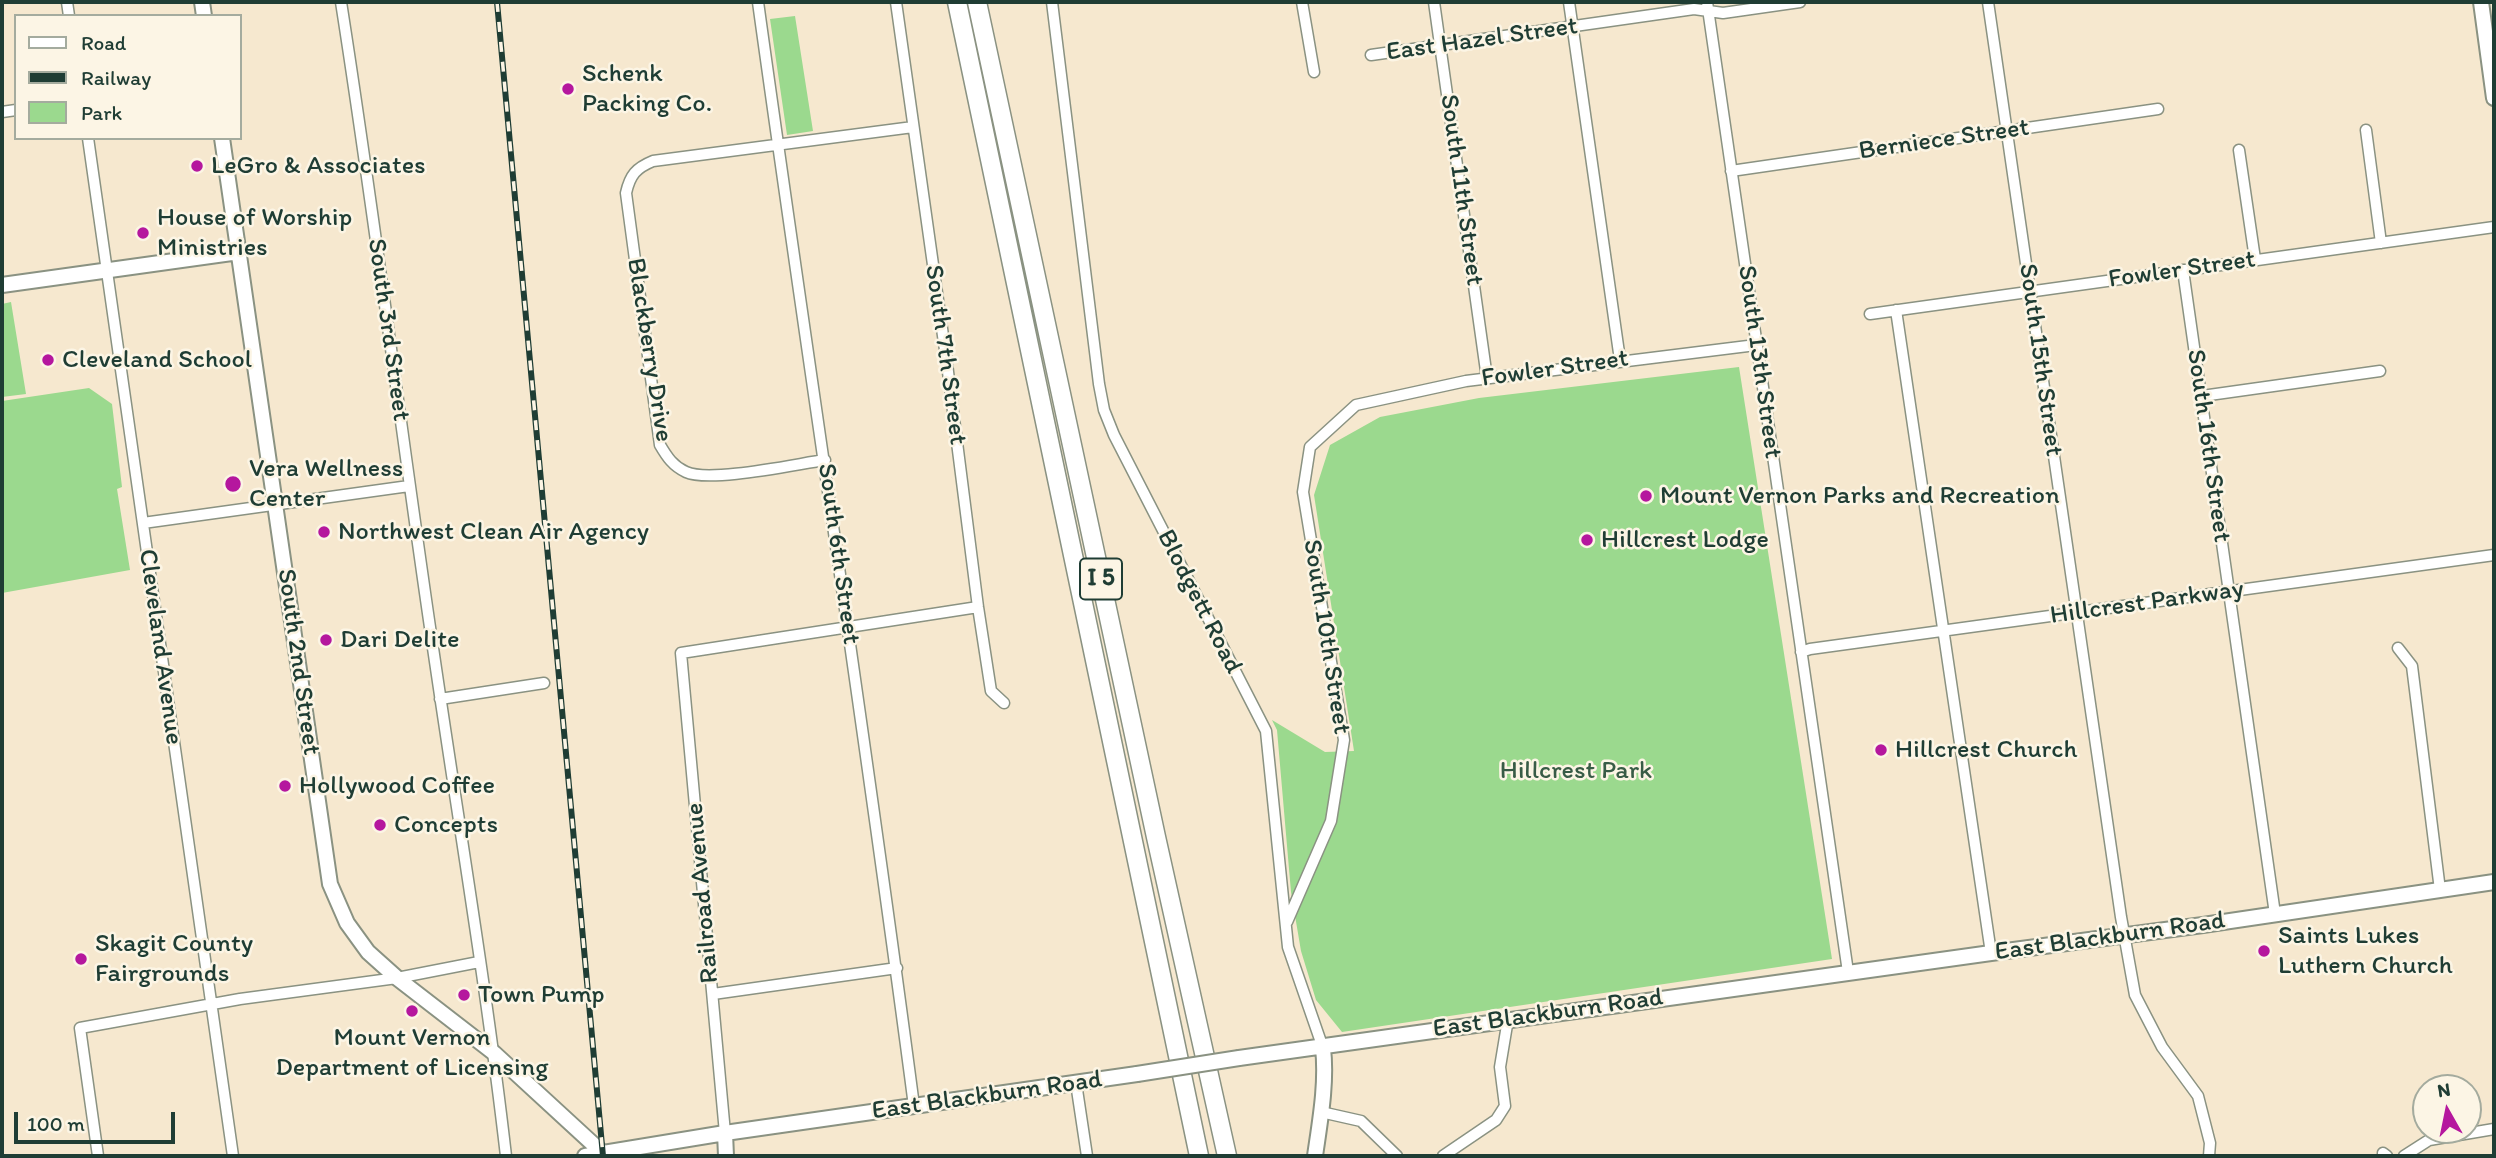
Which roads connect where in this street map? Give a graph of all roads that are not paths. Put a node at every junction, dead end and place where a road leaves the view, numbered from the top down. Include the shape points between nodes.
1 (341, 2) edge
2 (758, 2) edge
3 (896, 2) edge
4 (977, 2) edge
5 (1052, 2) edge
6 (1302, 2) edge
7 (1434, 2) edge
8 (1569, 2) edge
9 (1800, 2) edge
10 (1988, 2) edge
11 (2481, 2) edge
12 (1707, 6) edge
13 (957, 7) edge
14 (1572, 27) junction
15 (1440, 45) junction
16 (1371, 55) dead end
17 (1314, 72) dead end
18 (2494, 98) edge
19 (2158, 109) dead end
20 (913, 127) junction
21 (2366, 130) dead end
22 (2006, 131) junction
23 (88, 140) edge
24 (222, 140) edge
25 (778, 146) junction
26 (2239, 150) dead end
27 (1731, 171) junction
28 (2494, 227) edge
29 (2381, 243) junction
30 (239, 252) junction
31 (2255, 259) junction
32 (2183, 270) junction
33 (106, 271) junction
34 (2, 285) edge
35 (2030, 291) junction
36 (1896, 310) junction
37 (1870, 314) dead end
38 (1756, 345) junction
39 (1620, 360) junction
40 (2380, 371) dead end
41 (1487, 378) junction
42 (2202, 396) junction
43 (1356, 405) joint
44 (825, 460) junction
45 (409, 486) junction
46 (276, 503) junction
47 (143, 523) junction
48 (2494, 555) edge
49 (2229, 592) junction
50 (978, 607) junction
51 (2077, 612) junction
52 (848, 626) junction
53 (1944, 631) junction
54 (2398, 648) dead end
55 (1801, 652) junction
56 (544, 683) dead end
57 (440, 699) junction
58 (1004, 703) dead end
59 (2494, 882) edge
60 (2440, 890) junction
61 (2275, 914) junction
62 (1287, 922) junction
63 (2124, 934) junction
64 (1991, 953) junction
65 (479, 962) junction
66 (897, 968) junction
67 (1848, 972) junction
68 (397, 978) junction
69 (713, 994) junction
70 (212, 1004) junction
71 (1508, 1019) junction
72 (1323, 1048) junction
73 (494, 1054) junction
74 (1076, 1083) junction
75 (915, 1107) junction
76 (1321, 1112) junction
77 (2494, 1129) edge
78 (725, 1133) junction
79 (604, 1155) edge
80 (98, 1156) edge
81 (233, 1156) edge
82 (506, 1156) edge
83 (585, 1156) edge
84 (726, 1156) edge
85 (1087, 1156) edge
86 (1199, 1156) edge
87 (1227, 1156) edge
88 (1315, 1156) edge
89 (1397, 1156) edge
90 (1443, 1156) edge
91 (2209, 1156) edge
92 (2404, 1156) edge

1 - 45 street, South 3rd Street
2 - 25 street, South 6th Street
3 - 20 street, South 7th Street
4 - 87 highway, I 5
5 - 62 street, Blodgett Road via 1104,410 1266,731
6 - 17 street
7 - 15 street, South 11th Street
8 - 14 street
9 - 12 street, East Hazel Street via 1723,13
10 - 22 street, South 15th Street
11 - 18 street
12 - 14 street, East Hazel Street
12 - 27 street, South 13th Street
13 - 86 highway, I 5
14 - 15 street, East Hazel Street
14 - 39 street
15 - 16 street, East Hazel Street
15 - 41 street, South 11th Street
19 - 22 street, Berniece Street
20 - 25 street
20 - 50 street, South 7th Street
21 - 29 street
22 - 27 street, Berniece Street
22 - 35 street, South 15th Street
23 - 33 street, Cleveland Avenue
24 - 30 street, South 2nd Street
25 - 44 street, South 6th Street
25 - 44 street, Blackberry Drive via 653,161 629,178 626,193 660,445 670,462 687,473 710,475
26 - 31 street
27 - 38 street, South 13th Street
28 - 29 street, Fowler Street
29 - 31 street, Fowler Street
30 - 33 street
30 - 46 street, South 2nd Street
31 - 32 street, Fowler Street
32 - 35 street, Fowler Street
32 - 42 street, South 16th Street
33 - 34 street
33 - 47 street, Cleveland Avenue
35 - 36 street, Fowler Street
35 - 51 street, South 15th Street
36 - 37 street, Fowler Street
36 - 53 street
38 - 39 street, Fowler Street
38 - 55 street, South 13th Street
39 - 41 street, Fowler Street
40 - 42 street
41 - 43 street, Fowler Street
42 - 49 street, South 16th Street
43 - 62 street, South 10th Street via 1310,447 1303,492 1344,740 1331,821
44 - 52 street, South 6th Street
45 - 46 street
45 - 57 street, South 3rd Street
46 - 47 street
46 - 68 street, South 2nd Street via 330,884 347,923 368,952
47 - 70 street, Cleveland Avenue
48 - 49 street, Hillcrest Parkway
49 - 51 street, Hillcrest Parkway
49 - 61 street, South 16th Street
50 - 52 street
50 - 58 street, South 7th Street via 992,691
51 - 53 street, Hillcrest Parkway
51 - 63 street, South 15th Street
52 - 66 street, South 6th Street
52 - 69 street, Railroad Avenue via 681,653
53 - 55 street, Hillcrest Parkway
53 - 64 street
54 - 60 street via 2412,666
55 - 67 street, South 13th Street
56 - 57 street
57 - 65 street, South 3rd Street
59 - 60 street, East Blackburn Road
60 - 61 street, East Blackburn Road
61 - 63 street, East Blackburn Road
62 - 72 street, Blodgett Road via 1288,947
63 - 64 street, East Blackburn Road
63 - 91 street, South 15th Street via 2135,995 2162,1047 2198,1096
64 - 67 street, East Blackburn Road
65 - 68 street
65 - 73 street, South 3rd Street
66 - 69 street
66 - 75 street, South 6th Street
67 - 71 street, East Blackburn Road
68 - 70 street
68 - 73 street, South 2nd Street
69 - 78 street, Railroad Avenue
70 - 80 street via 80,1028
70 - 81 street, Cleveland Avenue
71 - 72 street, East Blackburn Road
71 - 90 street via 1500,1067 1506,1106 1496,1120
72 - 74 street, East Blackburn Road, bridge
72 - 76 street, Blodgett Road
73 - 79 street, South 2nd Street
73 - 82 street, South 3rd Street
74 - 75 street, East Blackburn Road
74 - 85 street
75 - 78 street, East Blackburn Road
76 - 88 street, Blodgett Road
76 - 89 street via 1361,1121
77 - 92 street via 2429,1140
78 - 79 street, East Blackburn Road
78 - 84 street
79 - 83 street, East Blackburn Road

